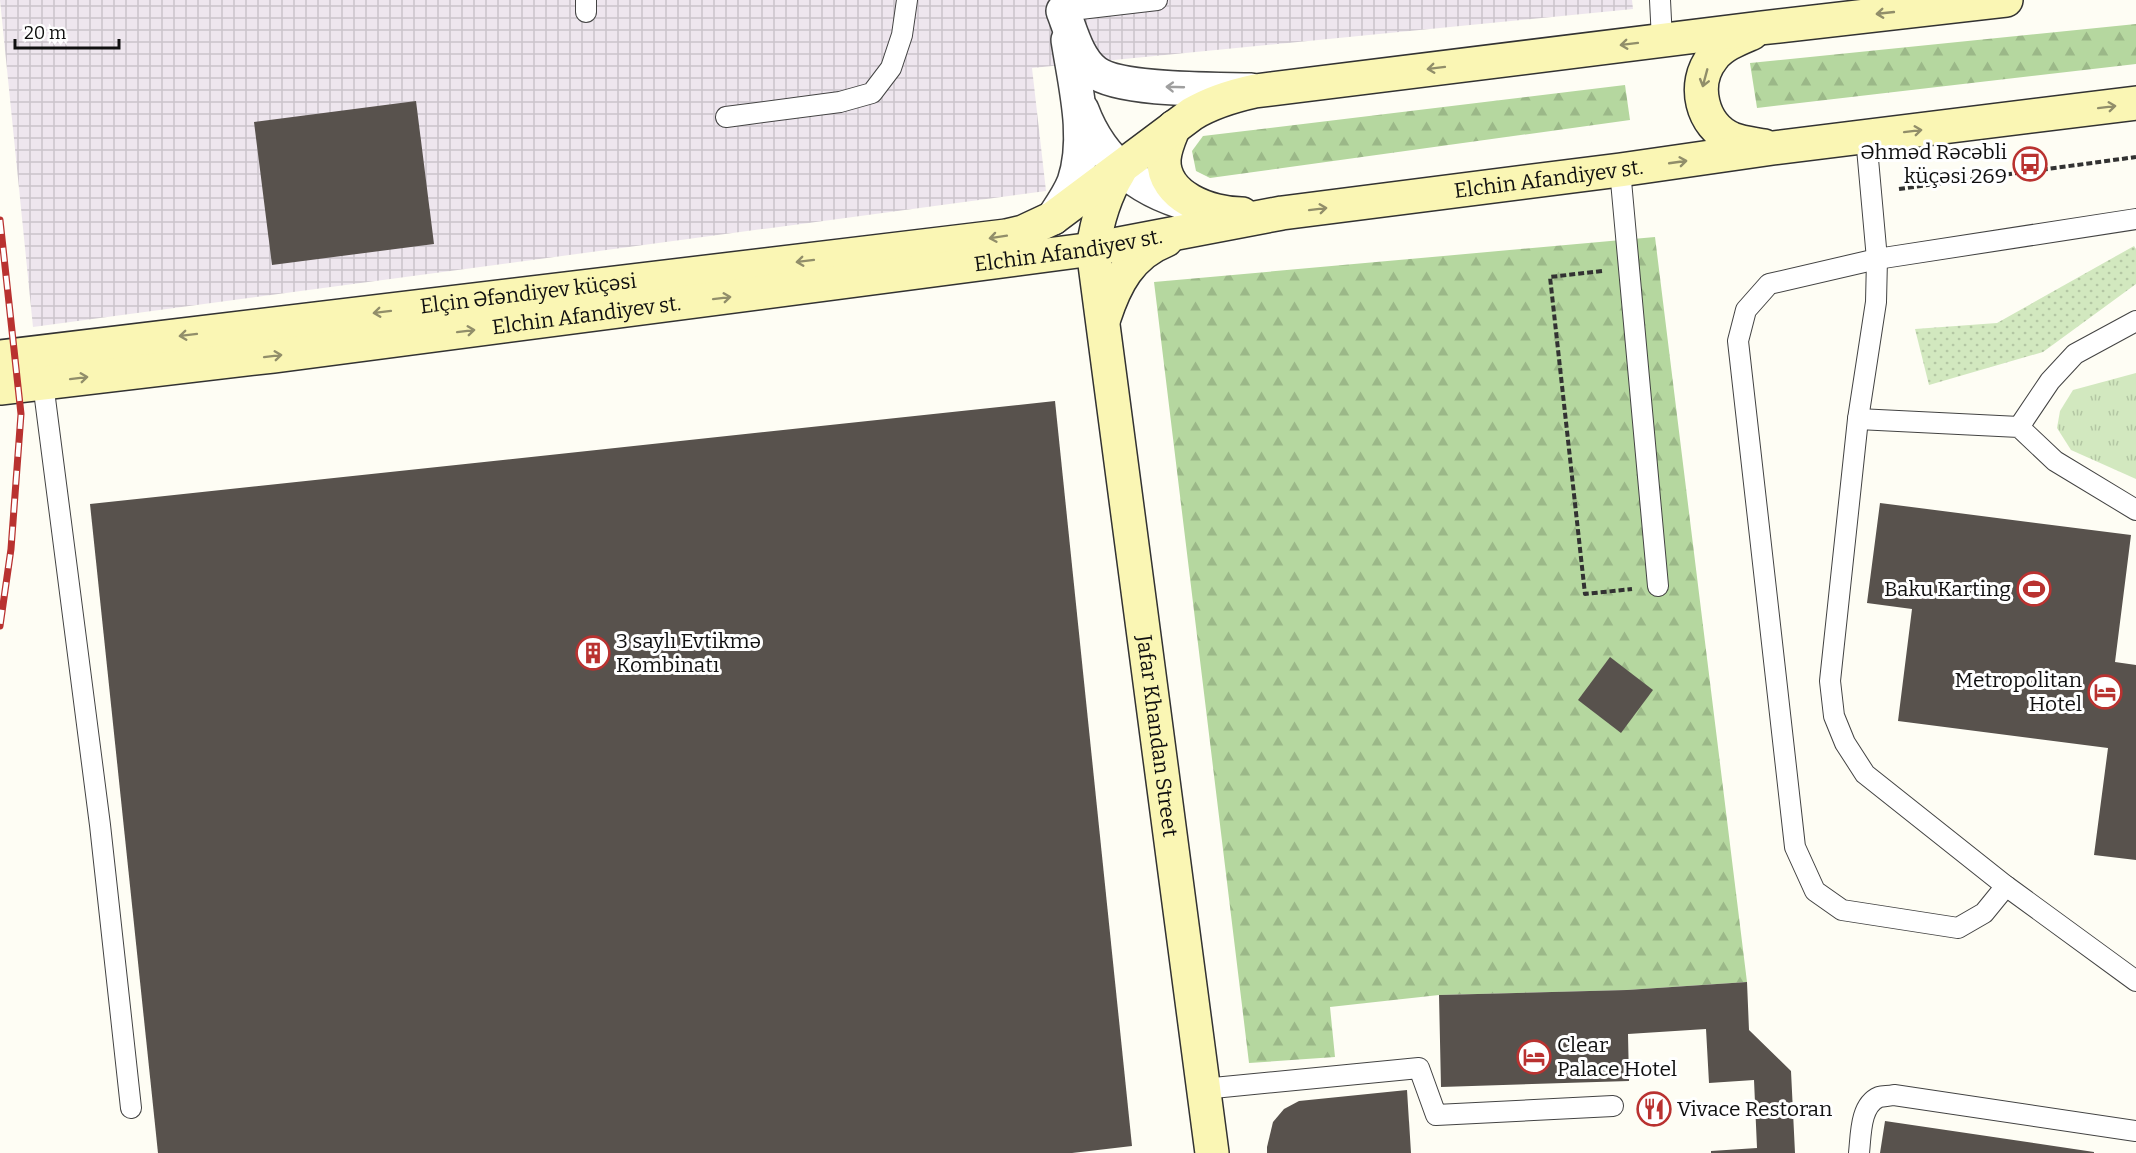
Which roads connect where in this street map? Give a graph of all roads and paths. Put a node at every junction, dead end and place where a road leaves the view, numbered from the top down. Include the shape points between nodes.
1 (907, 0) edge
2 (1157, 0) edge
3 (1660, 0) edge
4 (2006, 0) edge
5 (1063, 5) edge
6 (1761, 28) junction
7 (1662, 40) junction
8 (1076, 91) junction
9 (1255, 91) junction
10 (2136, 103) edge
11 (726, 117) dead end
12 (1174, 127) junction
13 (1866, 137) junction
14 (1773, 148) junction
15 (2136, 157) edge
16 (1122, 168) junction
17 (1620, 170) junction
18 (1872, 192) junction
19 (1053, 218) junction
20 (1202, 218) junction
21 (2136, 219) edge
22 (1093, 249) junction
23 (1877, 259) junction
24 (1629, 268) junction
25 (1104, 319) junction
26 (2136, 321) edge
27 (0, 357) edge
28 (43, 383) junction
29 (0, 388) edge
30 (1858, 419) junction
31 (2019, 427) junction
32 (2136, 510) edge
33 (1658, 586) joint
34 (2006, 886) junction
35 (2136, 981) edge
36 (1203, 1089) junction
37 (1613, 1106) dead end
38 (131, 1108) dead end
39 (2136, 1131) edge
40 (1212, 1153) edge
41 (1859, 1153) edge

1 - 11 lane via 902,35 891,68 872,93 840,102
2 - 5 lane
3 - 7 lane
4 -> 6 main road
5 - 8 street
9 -> 5 street via 1114,82 1095,72 1081,56
6 - 7 main road
6 -> 14 main road via 1725,46 1712,58 1701,96 1706,116 1715,128 1733,139
7 -> 9 main road
8 - 16 street via 1096,142
8 - 19 street via 1079,162 1074,182
9 - 12 main road, Elçin Əfəndiyev küçəsi via 1209,104
13 -> 10 main road, Elchin Afandiyev st.
12 - 16 main road, Elçin Əfəndiyev küçəsi
12 - 20 main road via 1164,160 1166,174
13 - 14 main road, Elchin Afandiyev st.
13 - 18 lane
17 -> 14 main road, Elchin Afandiyev st.
15 - 18 path
16 - 19 main road, Elçin Əfəndiyev küçəsi
16 - 20 street via 1131,178 1186,204
16 - 22 main road via 1102,207
20 -> 17 main road, Elchin Afandiyev st. via 1282,213
17 - 24 lane
18 - 23 lane
19 -> 27 main road, Elçin Əfəndiyev küçəsi via 1023,232 988,239
20 - 22 main road, Elchin Afandiyev st.
20 - 25 main road via 1140,254 1117,283
21 - 23 lane
22 - 25 main road, Jafar Khandan Street
28 -> 22 main road, Elchin Afandiyev st.
23 - 30 lane via 1876,302
23 - 34 lane via 1769,284 1746,310 1738,341 1795,847 1815,891 1842,910 1958,928 1984,914
24 - 33 lane
24 - 33 path via 1550,277 1585,594
25 - 36 main road, Jafar Khandan Street
26 - 31 lane via 2075,354 2050,381
28 - 29 main road, Elchin Afandiyev st.
28 - 38 lane via 100,825
30 - 31 lane
30 - 34 lane via 1830,681 1834,716 1845,744 1865,774
31 - 32 lane via 2055,461
34 - 35 lane
36 - 37 lane via 1419,1068 1436,1114
36 - 40 main road, Jafar Khandan Street
39 - 41 lane via 1894,1095 1879,1097 1868,1106

